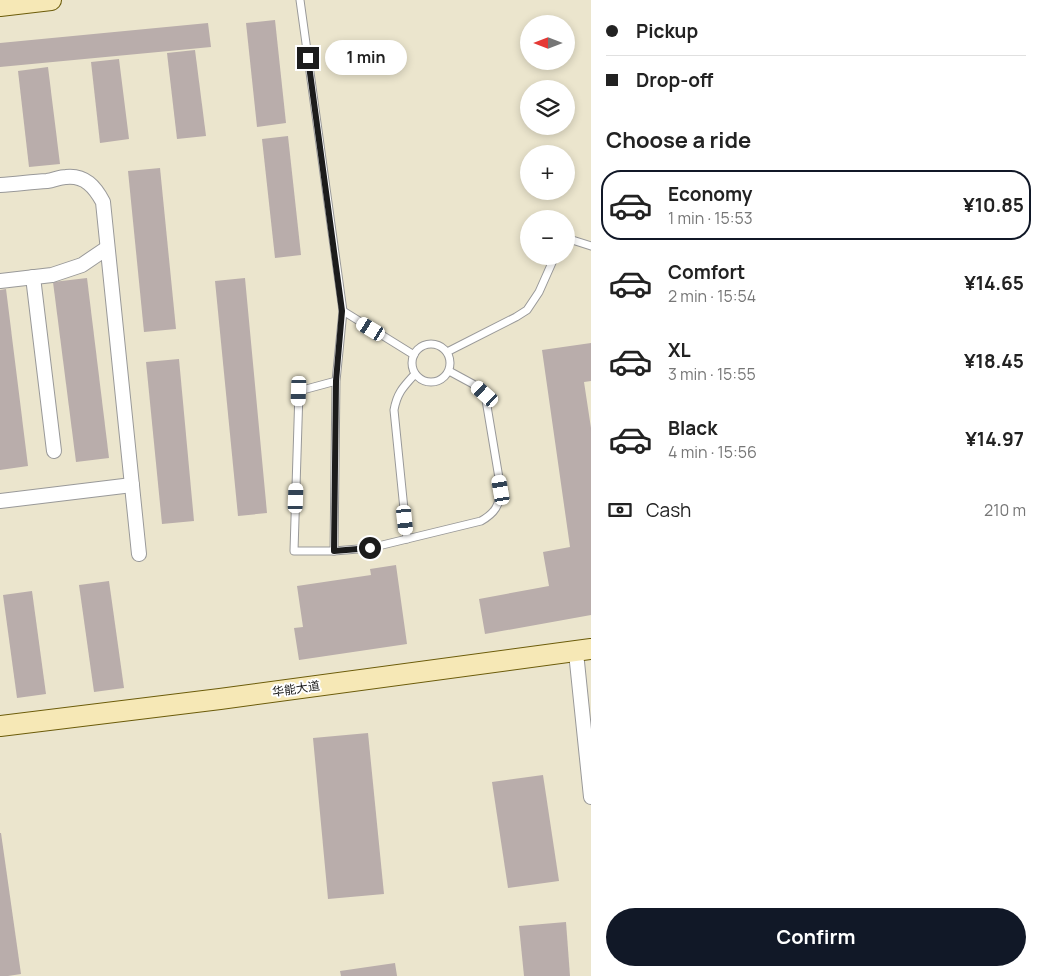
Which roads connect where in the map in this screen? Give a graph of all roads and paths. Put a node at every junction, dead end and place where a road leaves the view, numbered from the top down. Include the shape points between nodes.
1 (51, 0) edge
2 (300, 0) edge
3 (0, 6) edge
4 (0, 185) edge
5 (575, 241) edge
6 (591, 246) edge
7 (107, 248) junction
8 (551, 265) edge
9 (33, 277) junction
10 (0, 281) edge
11 (342, 311) junction
12 (447, 352) junction
13 (414, 355) junction
14 (449, 371) junction
15 (415, 374) junction
16 (336, 381) junction
17 (54, 451) dead end
18 (132, 485) junction
19 (0, 501) edge
20 (407, 539) junction
21 (334, 551) junction
22 (138, 554) dead end
23 (586, 657) edge
24 (0, 726) edge
25 (0, 737) edge
26 (591, 797) edge

1 - 3 street
2 - 11 lane
4 - 7 street via 66,177 89,183 103,202
5 - 6 lane
7 - 9 street via 82,266
7 - 18 street
8 - 12 lane via 527,310
9 - 10 street
9 - 17 street
11 - 13 lane
11 - 16 lane
12 - 13 lane via 443,347 430,343 423,345
12 - 14 lane via 451,365
13 - 15 lane
14 - 15 lane via 440,381 433,382 426,382
14 - 20 lane via 485,394 500,500 490,517 481,522
15 - 20 lane via 396,398 394,410
16 - 21 lane
16 - 21 lane via 299,391 294,551
18 - 19 street
18 - 22 street
20 - 21 lane via 370,548
23 - 24 street, 华能大道
23 - 25 street, 华能大道 via 222,710
23 - 26 street

